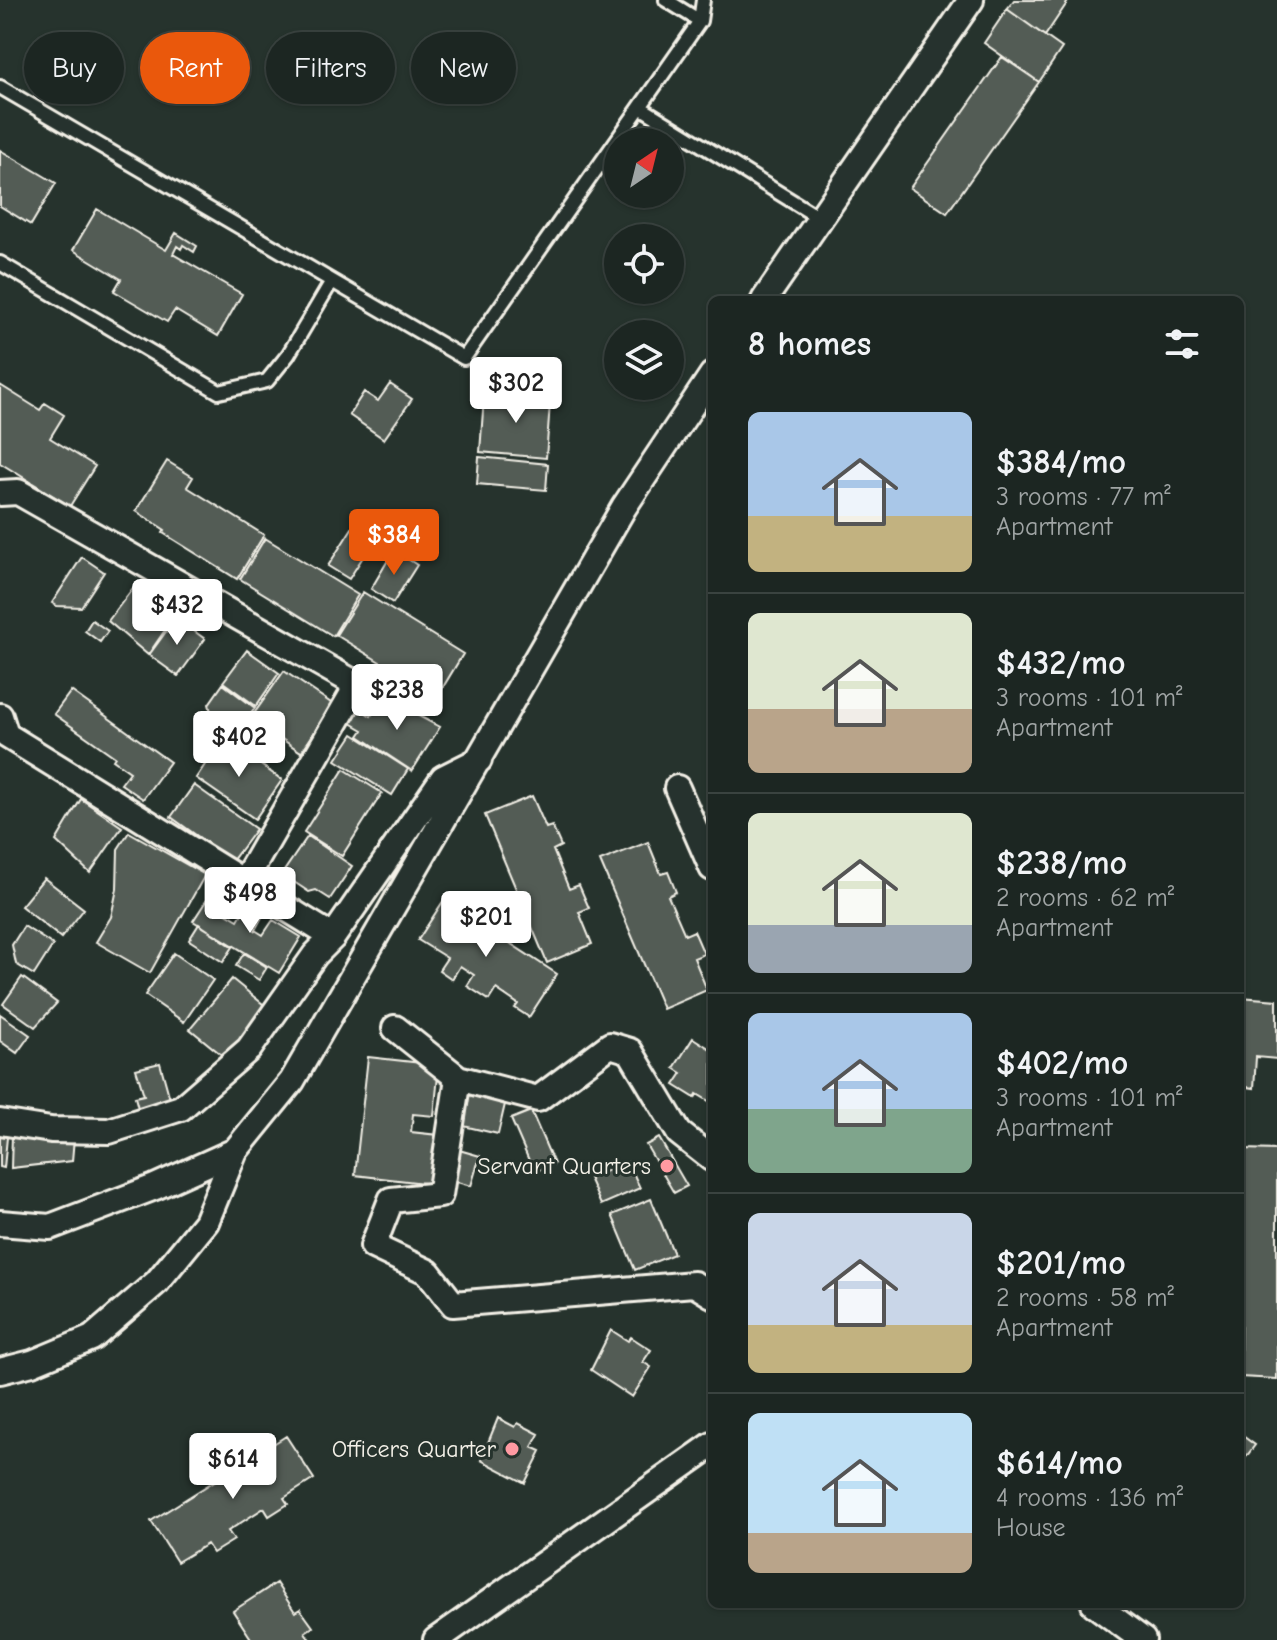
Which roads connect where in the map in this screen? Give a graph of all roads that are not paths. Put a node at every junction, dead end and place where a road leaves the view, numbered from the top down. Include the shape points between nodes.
1 (666, 0) edge
2 (703, 0) edge
3 (971, 0) edge
4 (700, 21) junction
5 (0, 87) edge
6 (640, 107) junction
7 (821, 219) junction
8 (0, 263) edge
9 (332, 281) junction
10 (767, 296) edge
11 (708, 381) edge
12 (0, 493) edge
13 (0, 716) edge
14 (479, 760) junction
15 (677, 788) dead end
16 (708, 859) edge
17 (245, 880) junction
18 (333, 937) junction
19 (395, 1028) dead end
20 (458, 1078) junction
21 (0, 1122) edge
22 (235, 1151) junction
23 (708, 1156) edge
24 (0, 1223) edge
25 (708, 1293) edge
26 (0, 1371) edge
27 (708, 1448) edge
28 (1099, 1608) edge
29 (436, 1640) edge
30 (1143, 1640) edge

1 - 4 lane
2 - 4 lane
3 - 7 street
4 - 6 lane
5 - 9 lane
6 - 7 lane
6 - 9 lane via 464,358
7 - 10 street
8 - 9 lane via 219,392 267,381
11 - 14 street via 624,507
12 - 17 street via 18,492 351,681 353,693
13 - 17 street via 6,735
14 - 18 street via 443,778
14 - 22 street via 292,1081
15 - 16 street
17 - 18 street
18 - 21 street via 249,1049 181,1108 109,1131
19 - 20 street
20 - 23 street via 538,1099 610,1045 630,1051 679,1133
20 - 25 street via 440,1195 391,1200 373,1246 428,1272 453,1304 694,1284
22 - 24 street via 50,1227
22 - 26 street via 206,1222 157,1282 92,1338
27 - 29 street
28 - 30 street

